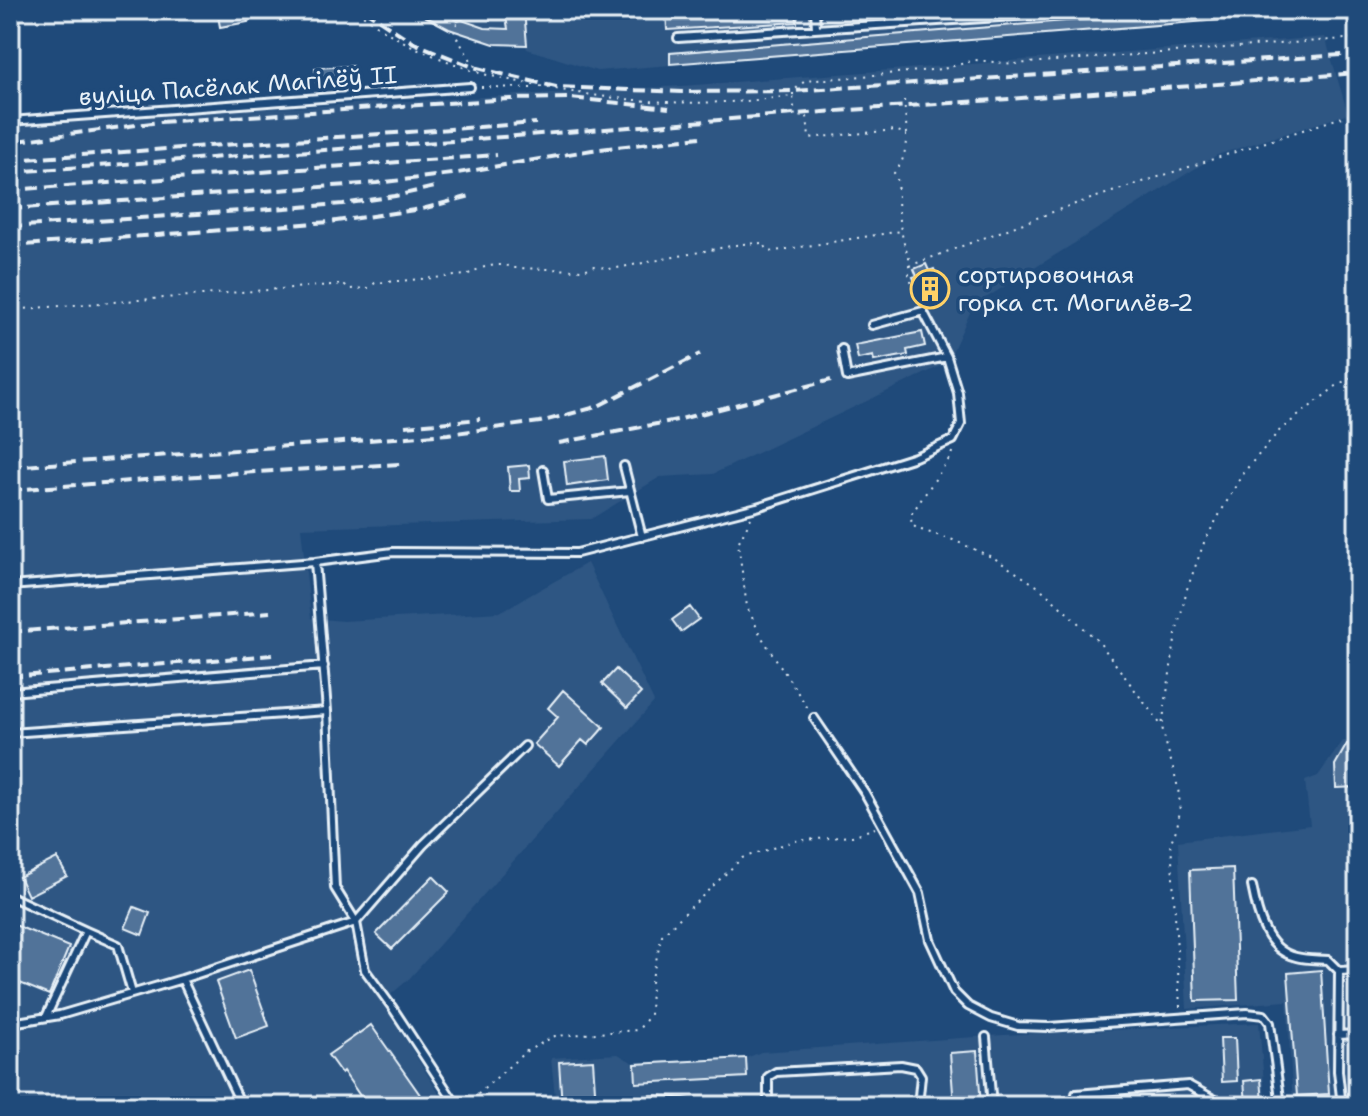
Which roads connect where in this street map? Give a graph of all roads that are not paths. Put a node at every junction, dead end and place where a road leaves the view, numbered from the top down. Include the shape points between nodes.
1 (815, 10) edge
2 (1106, 10) edge
3 (816, 28) junction
4 (678, 38) dead end
5 (470, 87) road end
6 (10, 121) edge
7 (872, 325) dead end
8 (842, 349) dead end
9 (947, 357) junction
10 (624, 466) dead end
11 (543, 470) dead end
12 (630, 491) junction
13 (642, 537) junction
14 (315, 562) junction
15 (10, 586) edge
16 (324, 666) junction
17 (10, 692) edge
18 (327, 711) junction
19 (814, 718) road end
20 (10, 733) edge
21 (525, 746) dead end
22 (1252, 886) dead end
23 (10, 896) edge
24 (356, 922) junction
25 (86, 931) junction
26 (1358, 970) edge
27 (1339, 971) junction
28 (182, 979) junction
29 (132, 993) junction
30 (46, 1017) junction
31 (10, 1019) edge
32 (1358, 1034) edge
33 (1338, 1035) junction
34 (986, 1037) dead end
35 (240, 1106) edge
36 (457, 1106) edge
37 (624, 1106) edge
38 (703, 1106) edge
39 (768, 1106) edge
40 (918, 1106) edge
41 (992, 1106) edge
42 (1075, 1106) edge
43 (1226, 1106) edge
44 (1281, 1106) edge
45 (1342, 1106) edge

1 - 3 lane
2 - 3 lane
3 - 4 lane
5 - 6 lane, вуліца Пасёлак Магілёў II
7 - 9 lane via 923,311
8 - 9 lane via 847,377
9 - 13 lane via 961,424 953,440 757,507
10 - 12 lane
11 - 12 lane via 548,499
12 - 13 lane
13 - 14 lane via 577,553 393,552
14 - 15 lane
14 - 16 lane
16 - 17 lane
16 - 18 lane
18 - 20 lane
18 - 24 lane via 335,888
19 - 44 lane via 865,793 920,893 941,966 968,1006 1018,1026 1049,1027 1264,1015 1270,1023
21 - 24 lane via 423,845
22 - 27 lane via 1257,914 1279,948 1294,957 1328,960
23 - 25 lane
24 - 28 lane
24 - 36 lane via 365,970
25 - 29 lane via 118,945
25 - 30 lane
26 - 27 lane
27 - 33 lane
28 - 29 lane
28 - 35 lane
29 - 30 lane
30 - 31 lane
32 - 33 lane
33 - 45 lane
34 - 41 lane
37 - 38 lane via 659,1101
39 - 40 lane via 768,1077 776,1072 901,1065 916,1068 921,1076
42 - 43 lane via 1076,1094 1188,1085

